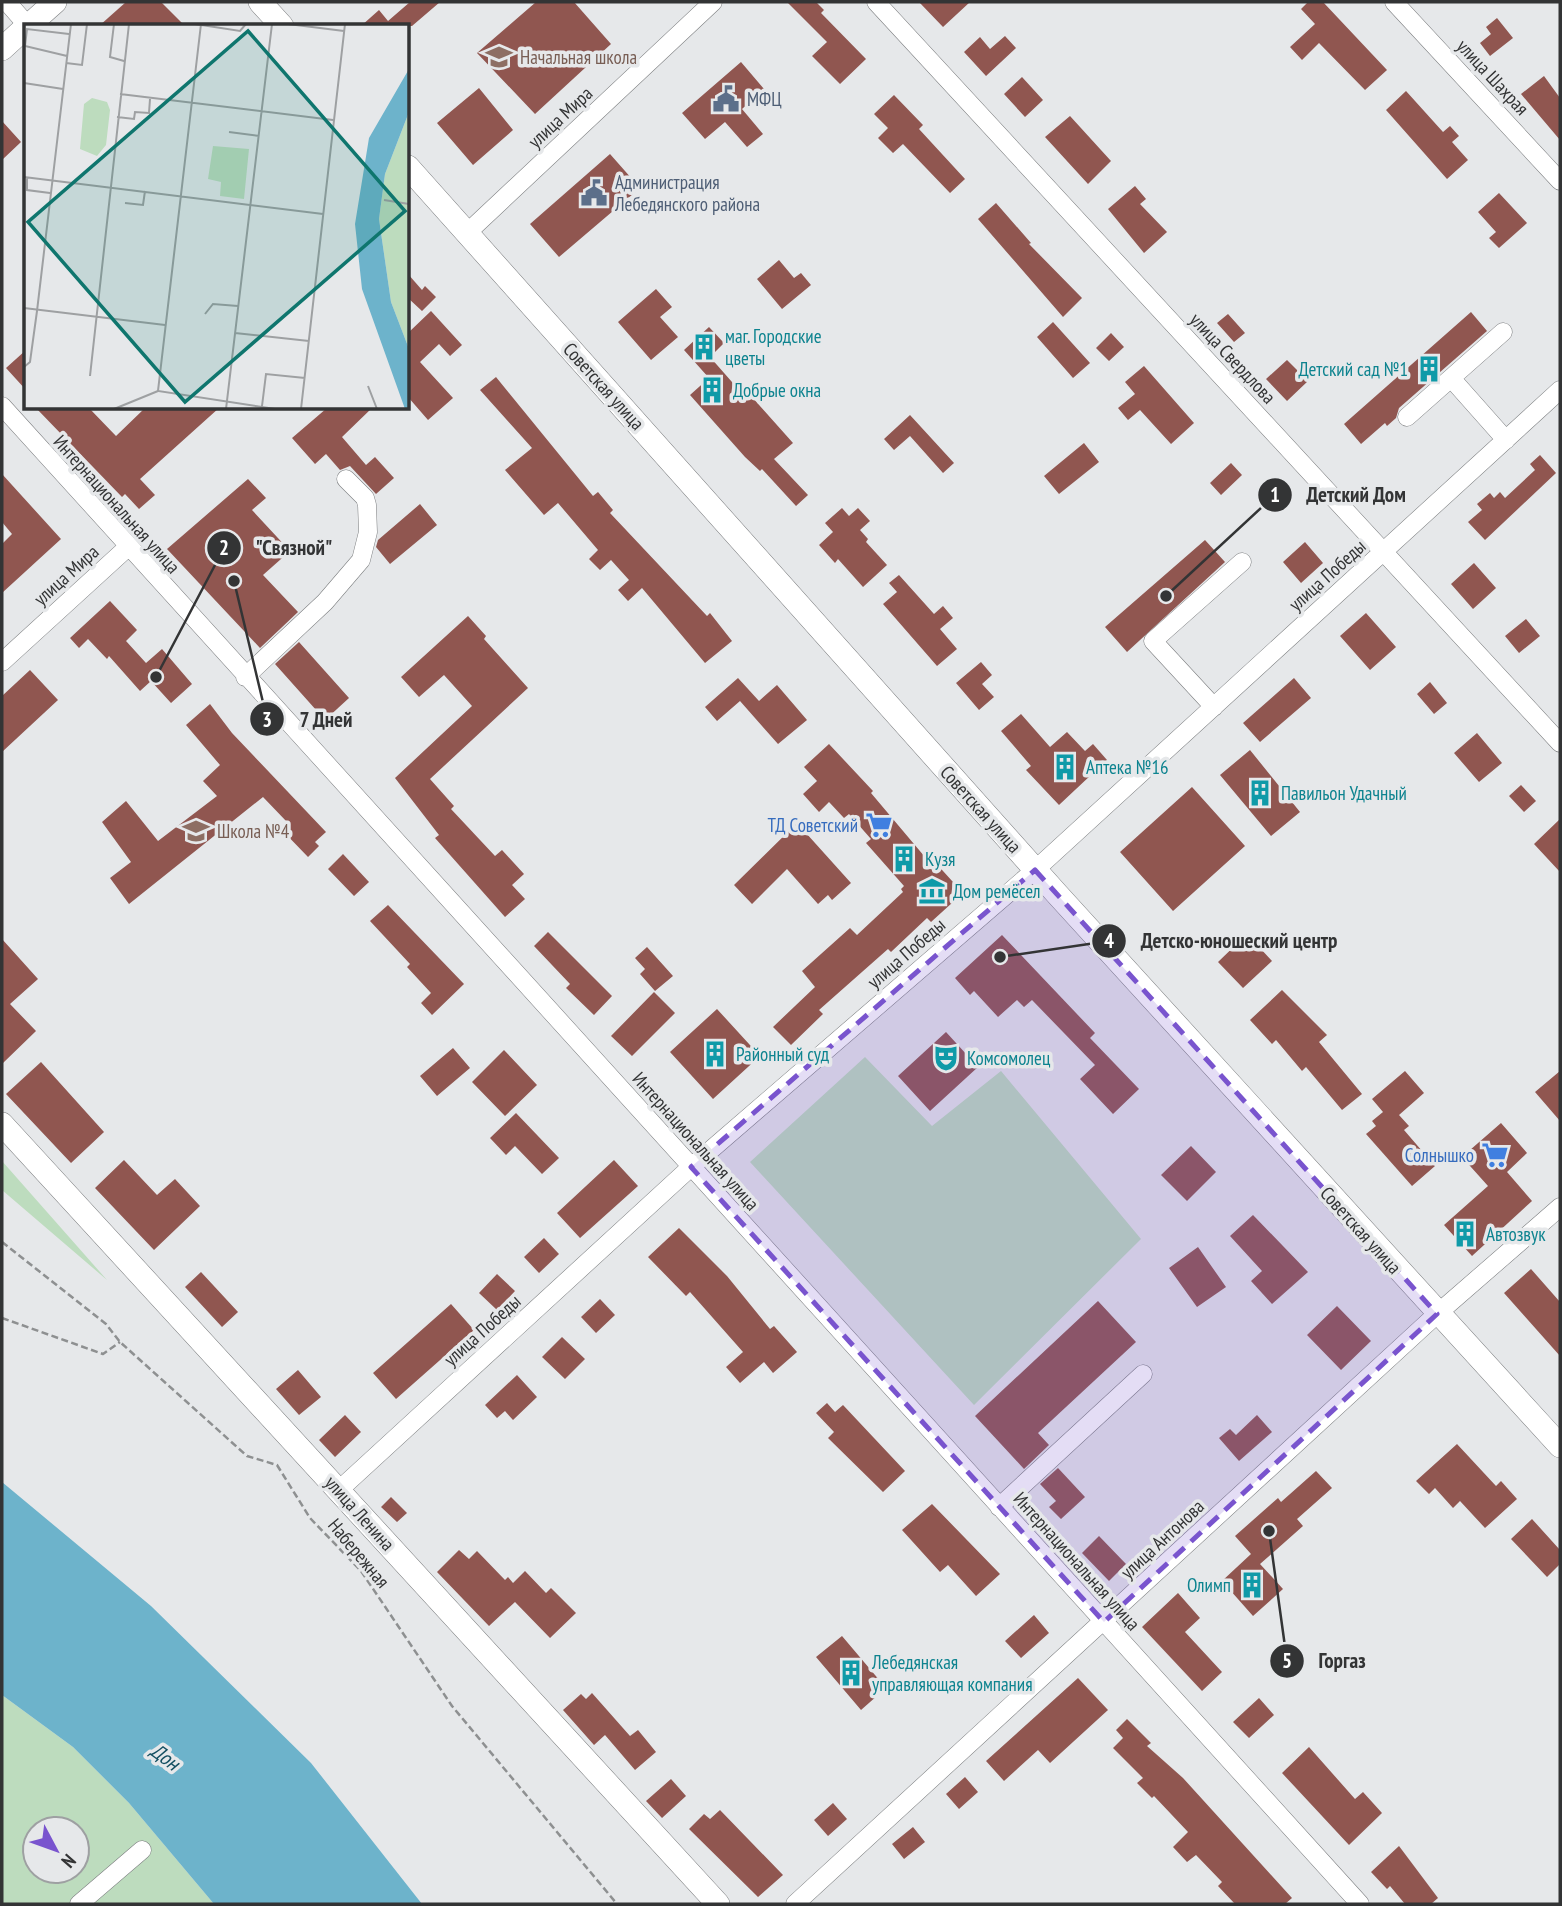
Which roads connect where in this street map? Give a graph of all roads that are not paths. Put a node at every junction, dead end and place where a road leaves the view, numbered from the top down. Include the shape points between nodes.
1 (7, 2) edge
2 (55, 2) edge
3 (260, 2) edge
4 (713, 2) edge
5 (876, 2) edge
6 (1394, 2) edge
7 (25, 24) edge
8 (29, 24) edge
9 (280, 24) edge
10 (24, 29) edge
11 (2, 49) edge
12 (410, 169) edge
13 (1560, 181) edge
14 (467, 233) junction
15 (1503, 332) dead end
16 (1451, 378) junction
17 (1560, 390) edge
18 (2, 406) edge
19 (1407, 416) dead end
20 (1506, 440) junction
21 (346, 479) dead end
22 (128, 547) junction
23 (1383, 552) junction
24 (1242, 562) dead end
25 (2, 662) edge
26 (245, 677) junction
27 (1214, 707) junction
28 (1560, 743) edge
29 (1035, 870) junction
30 (2, 1124) edge
31 (691, 1167) junction
32 (1560, 1207) edge
33 (1437, 1314) junction
34 (1143, 1374) dead end
35 (1560, 1446) edge
36 (339, 1490) junction
37 (999, 1507) junction
38 (1104, 1622) junction
39 (142, 1850) dead end
40 (79, 1904) edge
41 (718, 1904) edge
42 (795, 1904) edge
43 (1360, 1904) edge

1 - 7 street
2 - 8 main road
3 - 9 main road
4 - 14 street, улица Мира
5 - 23 street, улица Свердлова
6 - 13 street, улица Шахрая
10 - 11 main road
12 - 14 main road, Советская улица
14 - 29 main road, Советская улица
15 - 16 street
16 - 19 street
16 - 20 street
17 - 20 street, улица Победы
18 - 22 street, Интернациональная улица
20 - 23 street, улица Победы
21 - 26 street via 367,505 368,532 361,560 325,602
22 - 25 street, улица Мира
22 - 26 street, Интернациональная улица
23 - 27 street, улица Победы
23 - 28 street, улица Свердлова
24 - 27 street via 1153,641
26 - 31 street, Интернациональная улица
27 - 29 street, улица Победы
29 - 31 street, улица Победы
29 - 33 main road, Советская улица
30 - 36 main road, улица Ленина
31 - 36 street, улица Победы
31 - 37 street, Интернациональная улица
32 - 33 street, улица Антонова
33 - 35 main road, Советская улица
33 - 38 street, улица Антонова
34 - 37 street
36 - 41 main road, улица Ленина
37 - 38 street, Интернациональная улица
38 - 42 street, улица Антонова
38 - 43 street, Интернациональная улица
39 - 40 street

